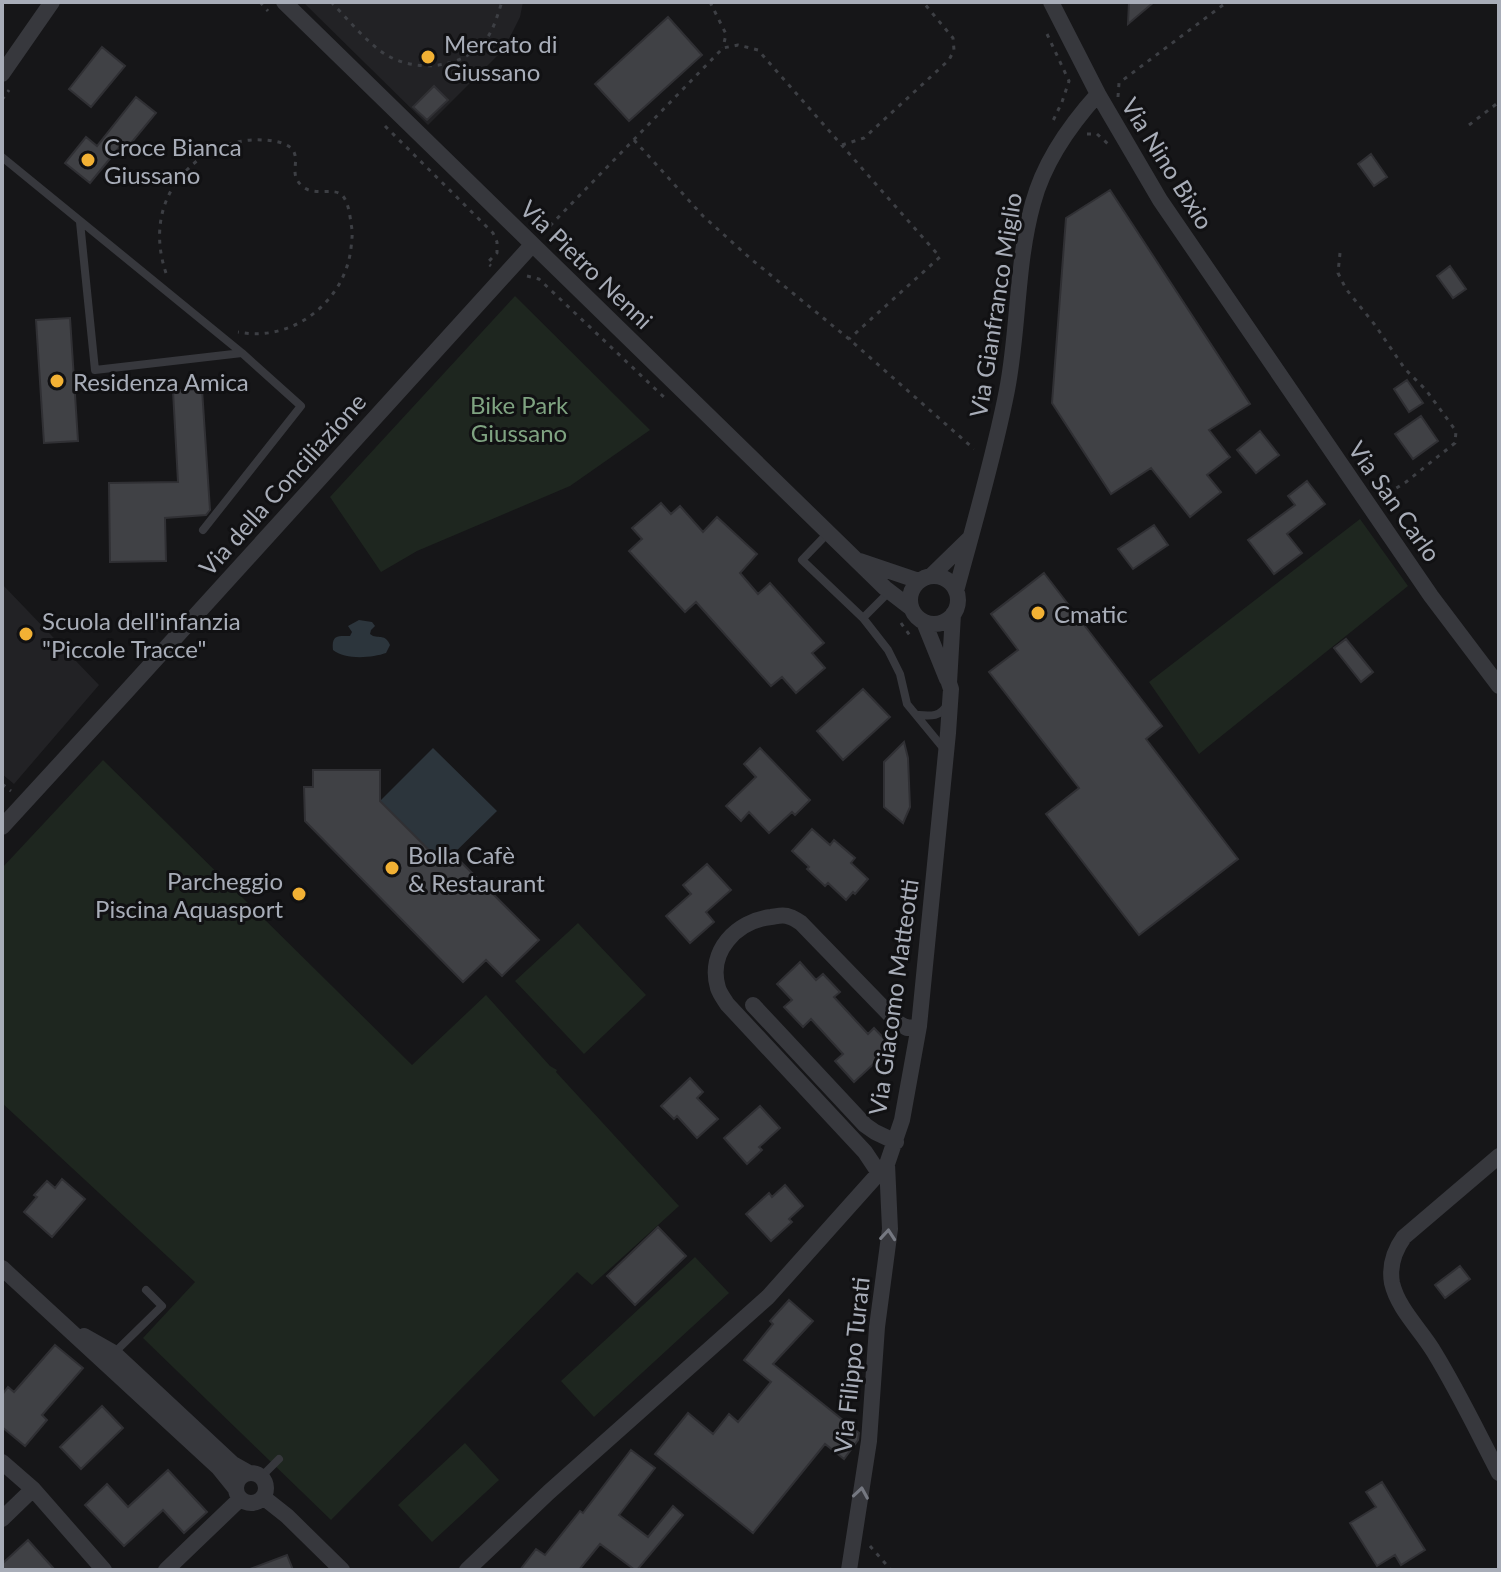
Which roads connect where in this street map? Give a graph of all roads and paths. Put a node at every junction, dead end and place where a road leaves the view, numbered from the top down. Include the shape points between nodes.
1 (52, 2) edge
2 (260, 2) edge
3 (284, 2) edge
4 (331, 2) edge
5 (502, 2) edge
6 (710, 2) edge
7 (923, 2) edge
8 (1051, 2) edge
9 (1227, 2) edge
10 (275, 18) dead end
11 (1044, 27) dead end
12 (723, 48) junction
13 (2, 74) edge
14 (1098, 94) junction
15 (1118, 100) dead end
16 (1499, 102) edge
17 (376, 117) dead end
18 (1469, 125) dead end
19 (1049, 128) dead end
20 (1084, 134) dead end
21 (1122, 137) junction
22 (634, 140) junction
23 (842, 145) junction
24 (2, 157) edge
25 (80, 222) junction
26 (532, 245) junction
27 (1340, 253) dead end
28 (502, 278) junction
29 (173, 298) junction
30 (230, 331) dead end
31 (849, 339) junction
32 (1256, 341) joint
33 (242, 353) junction
34 (673, 406) dead end
35 (974, 449) dead end
36 (1369, 506) junction
37 (203, 530) dead end
38 (829, 532) junction
39 (970, 538) junction
40 (858, 560) junction
41 (925, 579) junction
42 (956, 591) junction
43 (884, 597) junction
44 (911, 608) junction
45 (953, 614) junction
46 (863, 618) junction
47 (924, 622) junction
48 (915, 643) dead end
49 (949, 683) junction
50 (1499, 686) edge
51 (950, 701) junction
52 (917, 715) junction
53 (947, 753) junction
54 (2, 827) edge
55 (753, 1005) dead end
56 (919, 1026) junction
57 (896, 1142) junction
58 (1499, 1156) edge
59 (883, 1168) junction
60 (2, 1268) edge
61 (146, 1290) dead end
62 (109, 1358) junction
63 (279, 1459) dead end
64 (2, 1462) edge
65 (1499, 1473) edge
66 (255, 1475) junction
67 (33, 1489) junction
68 (238, 1493) junction
69 (263, 1497) junction
70 (2, 1519) edge
71 (855, 1532) junction
72 (104, 1570) edge
73 (166, 1570) edge
74 (342, 1570) edge
75 (467, 1570) edge
76 (849, 1570) edge
77 (891, 1570) edge

1 - 13 street
2 - 10 path
3 - 26 street, Via Pietro Nenni
4 - 5 path via 381,51 425,66 466,56 483,43
6 - 12 path via 726,34
7 - 23 path via 953,38 949,60 864,138
8 - 14 street, Via Nino Bixio
9 - 15 path via 1119,83
11 - 19 path via 1069,81
12 - 22 path
12 - 23 path via 758,50
14 - 21 street, Via Nino Bixio
14 - 39 street, Via Gianfranco Miglio via 1066,133 1033,203 1008,387
16 - 18 path
17 - 28 path via 493,233 497,253 487,263
20 - 21 path via 1097,134 1107,144
21 - 32 street, Via Nino Bixio
22 - 26 path
22 - 31 path via 703,216
23 - 31 path via 940,257
24 - 25 lane
25 - 29 lane
25 - 33 lane via 95,370
26 - 28 street, Via della Conciliazione
26 - 38 street, Via Pietro Nenni
27 - 36 path via 1338,273 1346,289 1457,436 1438,457
28 - 34 path via 510,286 522,276 539,279
28 - 54 street, Via della Conciliazione
29 - 30 path via 160,257 158,228 176,182 213,150 231,143 246,139 287,145 295,153 295,177 301,185 341,194 346,202 353,230 347,267 333,295 309,318 270,334
29 - 33 lane
31 - 35 path
32 - 36 street, Via San Carlo
33 - 37 lane via 301,406
36 - 50 street, Via San Carlo
38 - 40 street, Via Pietro Nenni
38 - 46 lane via 802,560
39 - 41 street
39 - 42 street, Via Gianfranco Miglio
40 - 41 street, Via Pietro Nenni
40 - 43 street, Via Pietro Nenni
41 - 42 street via 946,579
41 - 44 street via 911,593
42 - 45 street
43 - 44 street, Via Pietro Nenni
43 - 46 lane
43 - 48 path
44 - 47 street
45 - 47 street via 940,623
45 - 49 street, Via Giacomo Matteotti
46 - 52 lane via 888,650 907,704
47 - 49 street, Via Giacomo Matteotti
49 - 51 street, Via Giacomo Matteotti
51 - 52 lane via 934,716
51 - 53 street, Via Giacomo Matteotti
52 - 53 lane
53 - 56 street, Via Giacomo Matteotti
55 - 57 street via 865,1125
56 - 57 street, Via Giacomo Matteotti
56 - 59 street via 898,1023 790,917 742,925 716,963 718,989 727,1004
57 - 59 street, Via Giacomo Matteotti
58 - 65 street via 1404,1237 1391,1270 1400,1303 1436,1356
71 -> 59 street, Via Filippo Turati via 890,1229
59 - 75 street, Via Giacomo Matteotti via 768,1297
60 - 62 street
61 - 62 lane via 162,1306
62 - 66 street via 233,1464
62 - 68 street
63 - 66 lane
64 - 67 street
66 - 68 street via 241,1476
66 - 69 street via 266,1488
67 - 70 street
67 - 72 street
68 - 69 street via 252,1504
68 - 73 street
69 - 74 street
71 - 76 street, Via Filippo Turati
71 - 77 path

